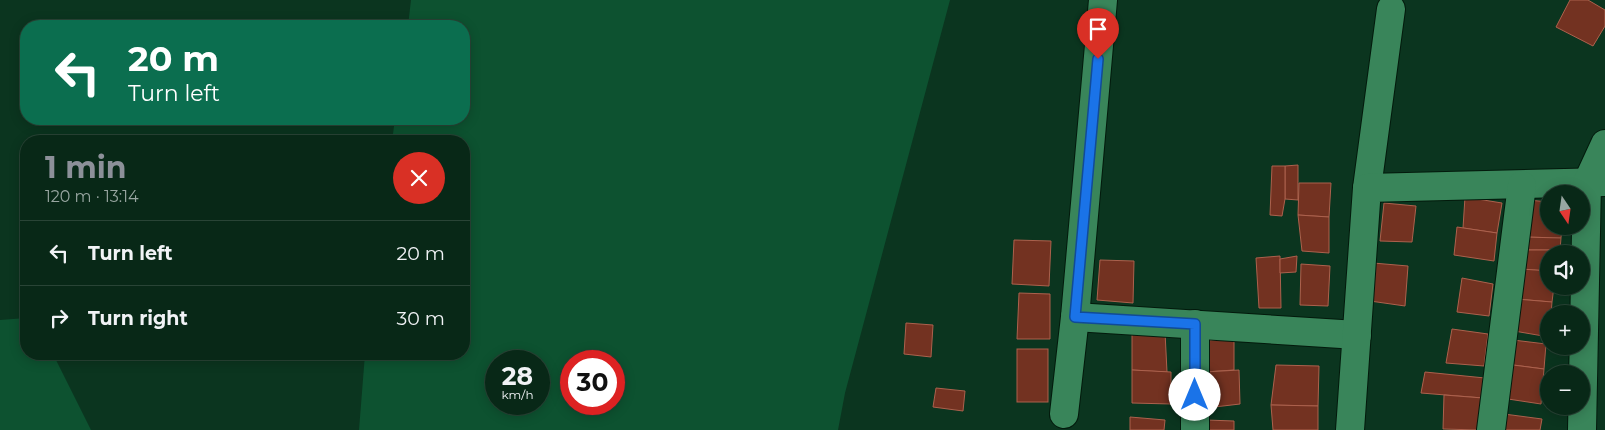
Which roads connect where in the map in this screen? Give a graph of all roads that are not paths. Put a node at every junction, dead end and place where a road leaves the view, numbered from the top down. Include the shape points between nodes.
1 (1103, 0) edge
2 (1391, 9) dead end
3 (1605, 144) edge
4 (1596, 183) edge
5 (1522, 185) junction
6 (1367, 188) junction
7 (1075, 317) junction
8 (1195, 324) junction
9 (1357, 335) junction
10 (1064, 414) dead end
11 (1195, 430) edge
12 (1350, 430) edge
13 (1491, 430) edge
14 (1582, 430) edge

1 - 7 street
2 - 6 street
3 - 4 street
4 - 5 street
4 - 14 street
5 - 6 street
5 - 13 street
6 - 9 street
7 - 8 street
7 - 10 street
8 - 9 street
8 - 11 street
9 - 12 street

